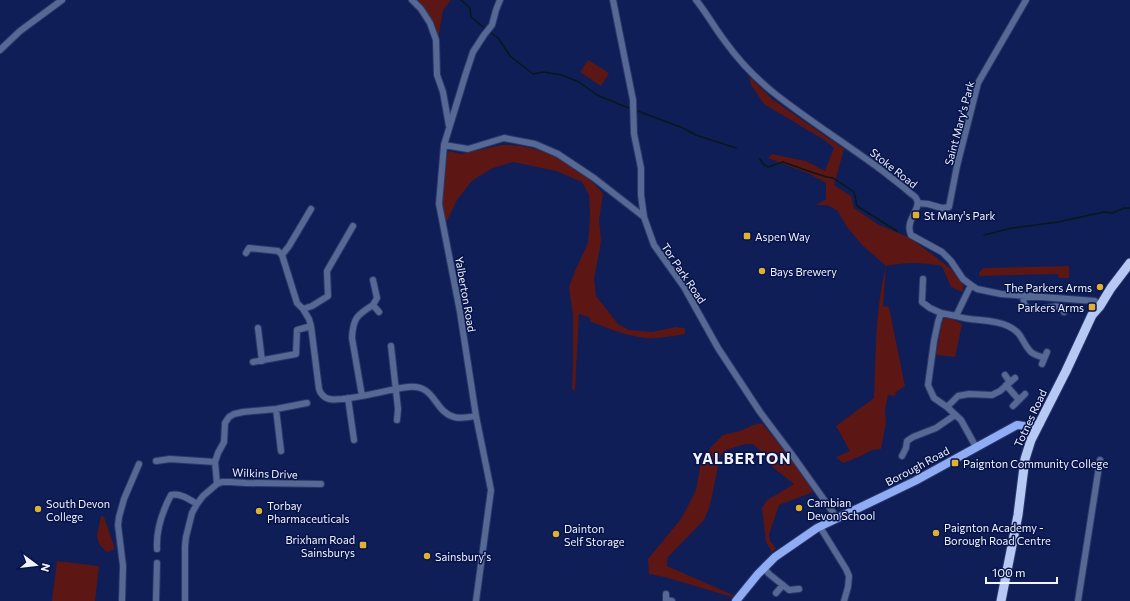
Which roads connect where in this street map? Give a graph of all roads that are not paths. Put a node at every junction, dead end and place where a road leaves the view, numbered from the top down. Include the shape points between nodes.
1 (62, 0) edge
2 (412, 0) edge
3 (500, 0) edge
4 (614, 0) edge
5 (696, 0) edge
6 (1026, 0) edge
7 (0, 50) edge
8 (449, 128) junction
9 (444, 145) junction
10 (918, 203) junction
11 (311, 210) dead end
12 (644, 217) junction
13 (353, 226) dead end
14 (246, 254) dead end
15 (282, 255) junction
16 (1130, 263) edge
17 (923, 279) dead end
18 (372, 280) dead end
19 (970, 285) junction
20 (1023, 296) junction
21 (373, 305) junction
22 (1100, 306) junction
23 (303, 309) junction
24 (379, 312) dead end
25 (1064, 312) dead end
26 (941, 313) junction
27 (956, 316) junction
28 (311, 326) junction
29 (258, 328) dead end
30 (391, 346) dead end
31 (1044, 358) dead end
32 (262, 361) junction
33 (253, 362) dead end
34 (1005, 375) dead end
35 (1010, 382) junction
36 (396, 389) junction
37 (1025, 394) dead end
38 (362, 396) junction
39 (348, 398) junction
40 (1019, 400) junction
41 (307, 403) dead end
42 (1013, 406) dead end
43 (947, 407) junction
44 (276, 409) junction
45 (955, 415) junction
46 (476, 416) junction
47 (397, 420) dead end
48 (1040, 423) junction
49 (1028, 426) junction
50 (354, 440) dead end
51 (1031, 440) junction
52 (976, 447) junction
53 (281, 451) dead end
54 (902, 456) dead end
55 (1100, 460) dead end
56 (156, 461) dead end
57 (215, 462) junction
58 (140, 464) dead end
59 (217, 484) junction
60 (321, 484) dead end
61 (197, 504) junction
62 (837, 518) junction
63 (820, 527) junction
64 (158, 549) dead end
65 (157, 563) dead end
66 (764, 568) junction
67 (783, 585) junction
68 (799, 589) dead end
69 (776, 593) dead end
70 (666, 594) dead end
71 (122, 601) edge
72 (156, 601) edge
73 (185, 601) edge
74 (476, 601) edge
75 (672, 601) edge
76 (736, 601) edge
77 (844, 601) edge
78 (1001, 601) edge
79 (1078, 601) edge

1 - 7 street via 20,31
2 - 8 street via 430,23 436,40 437,75 443,92
3 - 8 street, Yalberton Road via 492,25 473,52
4 - 12 street, Tor Park Road via 633,105
5 - 10 street, Stoke Road via 752,75 798,112 899,183
6 - 10 street, Saint Mary's Park via 978,83 949,207
8 - 9 street, Yalberton Road
9 - 12 street via 468,149 504,138 534,144 558,154
9 - 46 street, Yalberton Road via 438,204 460,312
10 - 19 street, Stoke Road via 909,226 911,235 942,252
11 - 15 street
12 - 62 street, Tor Park Road via 654,245 684,287 718,348 760,412
13 - 23 street via 328,271 328,296
14 - 15 street via 249,248 278,251
15 - 23 street via 297,304
16 - 22 highway, Totnes Road
17 - 26 street via 922,302
18 - 21 street via 377,298
19 - 20 street via 986,291
19 - 27 street
20 - 22 street via 1095,301
20 - 25 street via 1024,304 1029,308 1061,306
21 - 24 street
21 - 38 street via 356,317 352,330
22 - 48 highway, Totnes Road via 1092,315
23 - 28 street
26 - 27 street
26 - 43 street via 928,385 934,398
27 - 31 street via 971,320 994,321 1008,326 1016,330 1031,353
28 - 32 street via 297,330 296,354
28 - 39 street via 320,393 329,399
29 - 32 street
30 - 36 street
32 - 33 street
34 - 35 street
35 - 40 street
35 - 43 street via 992,394 958,396
36 - 38 street
36 - 46 street via 415,386 423,388 455,418
36 - 47 street
37 - 40 street
38 - 39 street
39 - 50 street
40 - 42 street
41 - 44 street
43 - 45 street
44 - 53 street
44 - 57 street via 243,412 229,417 225,423 224,442
45 - 52 street via 961,420
45 - 54 street via 936,428 906,441
46 - 74 street, Yalberton Road via 491,490
48 - 49 main road, Borough Road
48 - 51 highway, Totnes Road
49 - 51 main road
49 - 52 main road, Borough Road via 1017,425
51 - 78 highway, Totnes Road via 1025,459 1018,515
52 - 62 main road, Borough Road via 915,481
55 - 79 street
56 - 57 street via 170,459
57 - 59 street
58 - 71 street via 124,499 118,524 123,566
59 - 60 street, Wilkins Drive
59 - 61 street, Wilkins Drive
61 - 64 street via 182,496 171,495 159,527
61 - 73 street, Wilkins Drive via 192,513 184,546
62 - 63 main road, Borough Road
63 - 66 main road, Borough Road via 775,557
63 - 77 street via 849,576
65 - 72 street
66 - 67 street
66 - 76 main road, Borough Road
67 - 68 street via 789,590
67 - 69 street
70 - 75 street via 666,600

